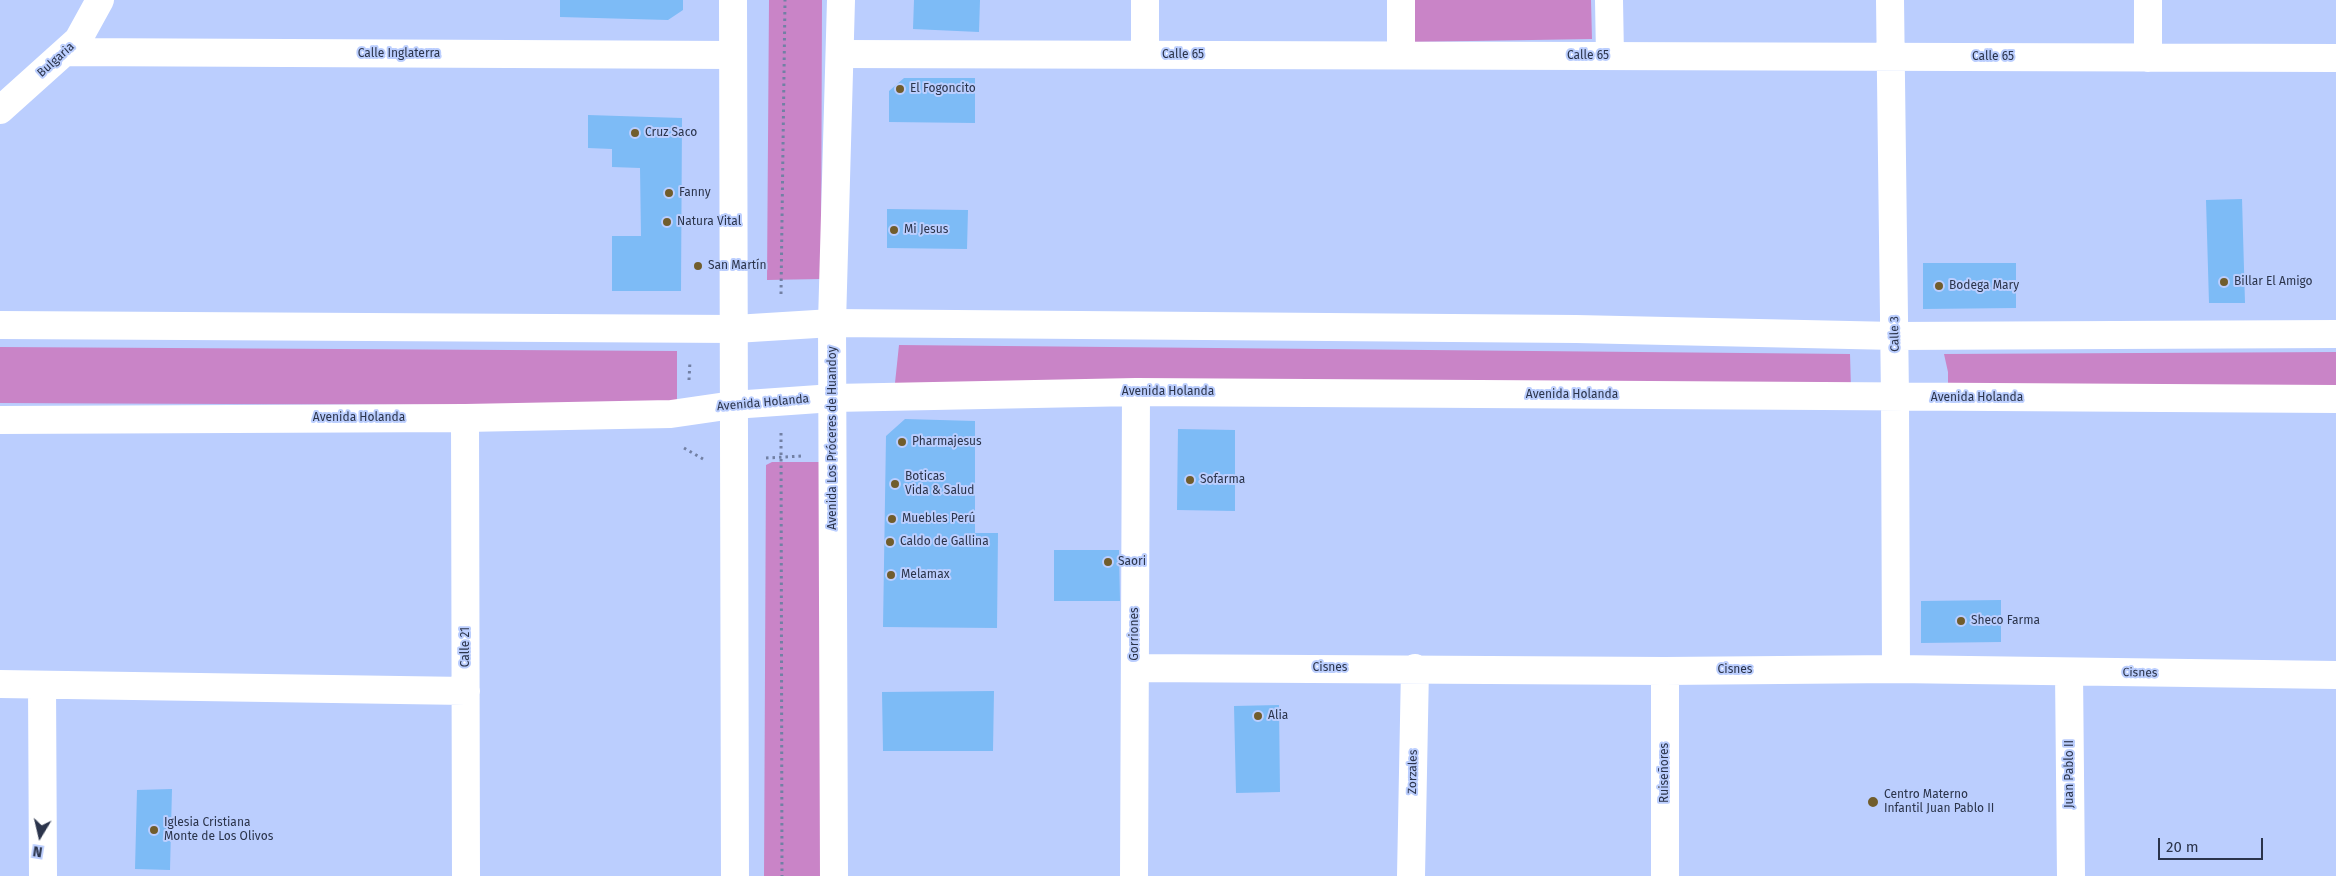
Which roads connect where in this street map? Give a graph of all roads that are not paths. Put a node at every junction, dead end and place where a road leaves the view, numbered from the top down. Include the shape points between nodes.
1 (100, 0) edge
2 (733, 0) edge
3 (841, 0) edge
4 (1145, 0) edge
5 (1401, 0) edge
6 (1609, 0) edge
7 (1890, 0) edge
8 (2148, 0) edge
9 (64, 52) junction
10 (841, 54) junction
11 (1145, 55) junction
12 (1401, 55) junction
13 (734, 56) junction
14 (1610, 56) junction
15 (1891, 57) junction
16 (2148, 58) junction
17 (2336, 58) edge
18 (0, 110) edge
19 (832, 323) junction
20 (0, 326) edge
21 (735, 329) junction
22 (2336, 334) edge
23 (1895, 336) junction
24 (1136, 392) junction
25 (1896, 397) junction
26 (833, 398) junction
27 (2336, 400) edge
28 (733, 405) junction
29 (465, 418) junction
30 (0, 420) edge
31 (1134, 668) junction
32 (1415, 668) junction
33 (1896, 669) junction
34 (1664, 670) junction
35 (2069, 672) junction
36 (2336, 675) edge
37 (0, 684) edge
38 (42, 685) junction
39 (466, 691) junction
40 (43, 876) edge
41 (466, 876) edge
42 (735, 876) edge
43 (834, 876) edge
44 (1134, 876) edge
45 (1411, 876) edge
46 (1665, 876) edge
47 (2071, 876) edge

1 - 9 street, Bulgaria via 78,40
2 - 13 street
3 - 10 street, Avenida Los Próceres de Huandoy
4 - 11 street
5 - 12 street
6 - 14 street
7 - 15 street, Calle 3
8 - 16 street
9 - 13 street, Calle Inglaterra
9 - 18 street, Bulgaria
10 - 11 street, Calle 65
10 - 19 street, Avenida Los Próceres de Huandoy
11 - 12 street, Calle 65
12 - 14 street, Calle 65
13 - 21 street
14 - 15 street, Calle 65
15 - 16 street, Calle 65
15 - 23 street, Calle 3
16 - 17 street, Calle 65
19 - 21 street
19 - 23 street via 1556,329
19 - 26 street, Avenida Los Próceres de Huandoy
20 - 21 street
21 - 28 street
22 - 23 street
23 - 25 street, Calle 3
24 - 25 street, Avenida Holanda
24 - 26 street, Avenida Holanda
24 - 31 street, Gorriones
25 - 27 street, Avenida Holanda
25 - 33 street, Calle 3
26 - 28 street, Avenida Holanda
26 - 43 street, Avenida Los Próceres de Huandoy
28 - 29 street, Avenida Holanda via 671,414
28 - 42 street
29 - 30 street, Avenida Holanda
29 - 39 street, Calle 21
31 - 32 street, Cisnes
31 - 44 street, Gorriones
32 - 34 street, Cisnes
32 - 45 street, Zorzales
33 - 34 street, Cisnes
33 - 35 street, Cisnes
34 - 46 street, Ruiseñores
35 - 36 street, Cisnes
35 - 47 street, Juan Pablo II
37 - 38 street
38 - 39 street
38 - 40 street
39 - 41 street, Calle 21

